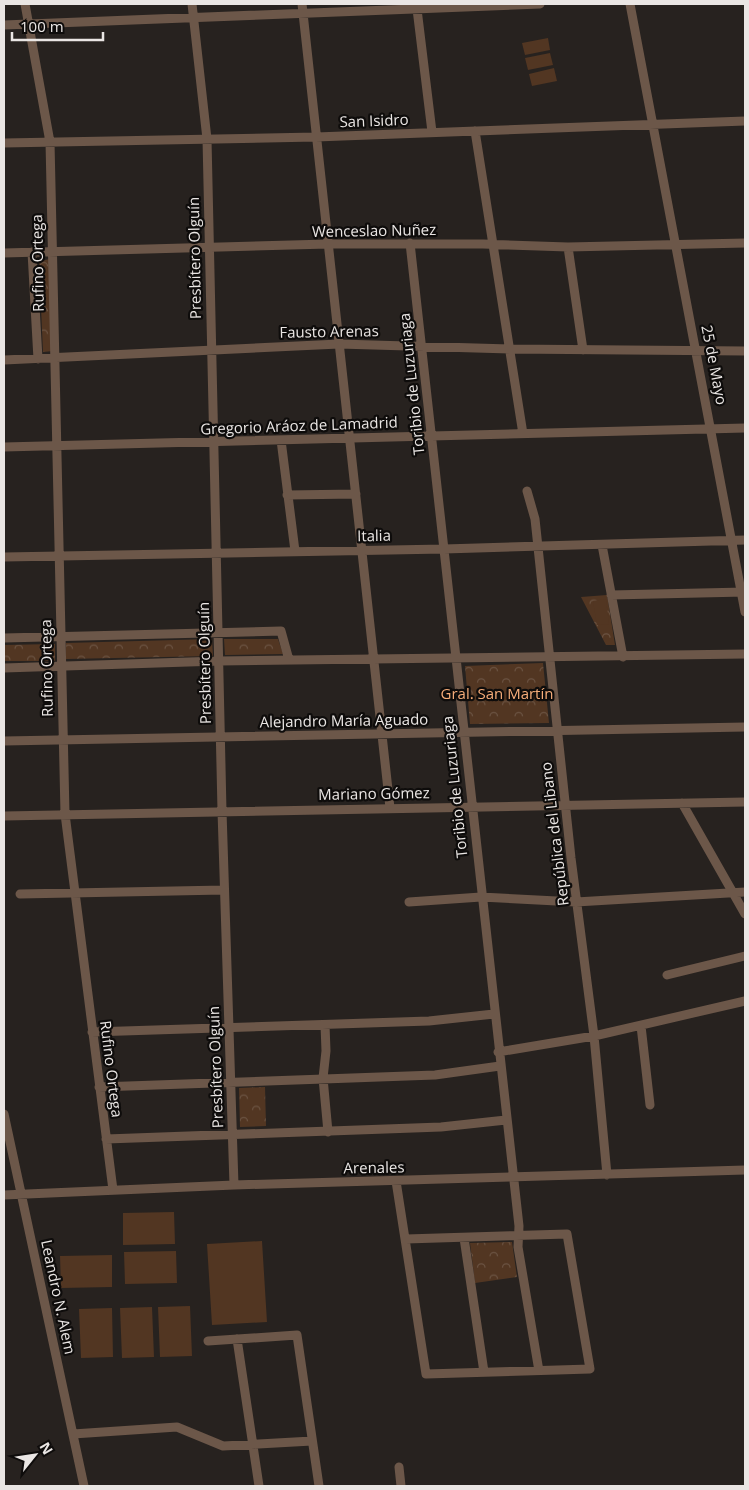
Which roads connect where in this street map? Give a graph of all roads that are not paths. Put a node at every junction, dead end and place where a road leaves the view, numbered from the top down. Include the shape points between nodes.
1 (25, 4) edge
2 (192, 4) edge
3 (302, 4) edge
4 (538, 4) edge
5 (630, 4) edge
6 (394, 7) edge
7 (417, 9) junction
8 (303, 14) junction
9 (193, 18) junction
10 (29, 24) junction
11 (4, 25) edge
12 (745, 122) edge
13 (652, 124) junction
14 (475, 131) junction
15 (432, 132) junction
16 (316, 137) junction
17 (207, 139) junction
18 (50, 142) junction
19 (4, 143) edge
20 (745, 243) edge
21 (328, 244) junction
22 (410, 244) junction
23 (494, 244) junction
24 (677, 246) junction
25 (568, 247) junction
26 (209, 248) junction
27 (32, 252) junction
28 (52, 252) junction
29 (4, 253) edge
30 (339, 344) junction
31 (422, 346) junction
32 (510, 349) junction
33 (210, 350) junction
34 (583, 350) junction
35 (697, 351) junction
36 (745, 351) edge
37 (54, 358) junction
38 (38, 359) junction
39 (4, 360) edge
40 (745, 428) edge
41 (712, 429) junction
42 (523, 434) junction
43 (431, 436) junction
44 (350, 438) junction
45 (280, 440) junction
46 (214, 443) junction
47 (56, 446) junction
48 (4, 447) edge
49 (527, 491) dead end
50 (356, 494) junction
51 (287, 495) junction
52 (733, 540) junction
53 (745, 540) edge
54 (602, 545) junction
55 (538, 546) junction
56 (363, 549) junction
57 (444, 549) junction
58 (295, 551) junction
59 (217, 553) junction
60 (59, 556) junction
61 (4, 557) edge
62 (744, 592) edge
63 (612, 595) junction
64 (745, 612) edge
65 (218, 631) junction
66 (60, 636) junction
67 (4, 638) edge
68 (745, 654) edge
69 (549, 657) junction
70 (623, 657) junction
71 (454, 658) junction
72 (289, 660) junction
73 (374, 660) junction
74 (219, 662) junction
75 (61, 667) junction
76 (4, 668) edge
77 (745, 728) edge
78 (557, 731) junction
79 (463, 733) junction
80 (382, 734) junction
81 (221, 736) junction
82 (62, 739) junction
83 (4, 740) edge
84 (745, 802) edge
85 (682, 803) junction
86 (565, 804) junction
87 (471, 806) junction
88 (390, 808) junction
89 (222, 811) junction
90 (65, 814) junction
91 (4, 816) edge
92 (224, 890) junction
93 (75, 892) junction
94 (733, 892) junction
95 (745, 892) edge
96 (20, 894) dead end
97 (481, 897) junction
98 (409, 902) dead end
99 (576, 902) junction
100 (745, 914) edge
101 (745, 956) edge
102 (667, 975) dead end
103 (745, 1001) edge
104 (494, 1014) junction
105 (325, 1025) junction
106 (642, 1026) junction
107 (229, 1028) junction
108 (92, 1032) junction
109 (594, 1036) junction
110 (498, 1052) junction
111 (500, 1066) junction
112 (323, 1078) junction
113 (230, 1081) junction
114 (99, 1088) junction
115 (650, 1105) dead end
116 (4, 1114) edge
117 (506, 1120) junction
118 (328, 1132) junction
119 (232, 1134) junction
120 (106, 1140) junction
121 (745, 1170) edge
122 (607, 1175) junction
123 (512, 1178) junction
124 (396, 1181) junction
125 (234, 1185) junction
126 (113, 1190) junction
127 (21, 1194) junction
128 (4, 1195) edge
129 (518, 1236) junction
130 (464, 1238) junction
131 (406, 1239) junction
132 (238, 1339) junction
133 (208, 1341) dead end
134 (539, 1371) junction
135 (484, 1372) junction
136 (73, 1434) junction
137 (312, 1441) junction
138 (253, 1444) junction
139 (399, 1467) dead end
140 (84, 1486) edge
141 (259, 1486) edge
142 (319, 1486) edge
143 (401, 1486) edge

1 - 10 street, Rufino Ortega
2 - 9 street, Presbítero Olguín
3 - 8 street
4 - 7 street
5 - 13 street, 25 de Mayo
6 - 7 street
6 - 8 street
7 - 15 street
8 - 9 street
8 - 16 street
9 - 10 street
9 - 17 street, Presbítero Olguín
10 - 11 street
10 - 18 street, Rufino Ortega
12 - 13 street, San Isidro
13 - 14 street, San Isidro
13 - 24 street, 25 de Mayo
14 - 15 street, San Isidro
14 - 23 street
15 - 16 street, San Isidro
16 - 17 street, San Isidro
16 - 21 street
17 - 18 street, San Isidro
17 - 26 street, Presbítero Olguín
18 - 19 street, San Isidro
18 - 28 street, Rufino Ortega
20 - 24 street, Wenceslao Nuñez
21 - 22 street, Wenceslao Nuñez
21 - 26 street, Wenceslao Nuñez
21 - 30 street
22 - 23 street, Wenceslao Nuñez
22 - 31 street, Toribio de Luzuriaga
23 - 25 street, Wenceslao Nuñez
23 - 32 street
24 - 25 street, Wenceslao Nuñez
24 - 35 street, 25 de Mayo
25 - 34 street
26 - 28 street, Wenceslao Nuñez
26 - 33 street, Presbítero Olguín
27 - 28 street, Wenceslao Nuñez
27 - 29 street, Wenceslao Nuñez
27 - 38 street, Rufino Ortega
28 - 37 street, Rufino Ortega
30 - 31 street, Fausto Arenas
30 - 33 street, Fausto Arenas
30 - 44 street
31 - 32 street, Fausto Arenas
31 - 43 street, Toribio de Luzuriaga
32 - 34 street, Fausto Arenas
32 - 42 street
33 - 37 street, Fausto Arenas
33 - 46 street, Presbítero Olguín
34 - 35 street, Fausto Arenas
35 - 36 street, Fausto Arenas
35 - 41 street, 25 de Mayo
37 - 38 street, Fausto Arenas
37 - 47 street, Rufino Ortega
38 - 39 street, Fausto Arenas
40 - 41 street, Gregorio Aráoz de Lamadrid
41 - 42 street, Gregorio Aráoz de Lamadrid
41 - 52 street, 25 de Mayo
42 - 43 street, Gregorio Aráoz de Lamadrid
43 - 44 street, Gregorio Aráoz de Lamadrid
43 - 57 street, Toribio de Luzuriaga
44 - 45 street, Gregorio Aráoz de Lamadrid
44 - 50 street
45 - 46 street, Gregorio Aráoz de Lamadrid
45 - 51 street
46 - 47 street, Gregorio Aráoz de Lamadrid
46 - 59 street, Presbítero Olguín
47 - 48 street, Gregorio Aráoz de Lamadrid
47 - 60 street, Rufino Ortega
49 - 55 street, República del Libano
50 - 51 street
50 - 56 street
51 - 58 street
52 - 53 street, Italia
52 - 54 street, Italia
52 - 62 street, 25 de Mayo
54 - 55 street, Italia
54 - 63 street
55 - 57 street, Italia
55 - 69 street, República del Libano
56 - 57 street, Italia
56 - 58 street, Italia
56 - 73 street
57 - 71 street, Toribio de Luzuriaga
58 - 59 street, Italia
59 - 60 street, Italia
59 - 65 street, Presbítero Olguín
60 - 61 street, Italia
60 - 66 street, Rufino Ortega
62 - 63 street
62 - 64 street, 25 de Mayo
63 - 70 street
65 - 66 street
65 - 72 street via 282,631
65 - 74 street, Presbítero Olguín
66 - 67 street
66 - 75 street, Rufino Ortega
68 - 70 street
69 - 70 street
69 - 71 street
69 - 78 street, República del Libano
71 - 73 street
71 - 79 street, Toribio de Luzuriaga
72 - 73 street
72 - 74 street
73 - 80 street
74 - 75 street
74 - 81 street, Presbítero Olguín
75 - 76 street
75 - 82 street, Rufino Ortega
77 - 78 street, Alejandro María Aguado
78 - 79 street, Alejandro María Aguado
78 - 86 street, República del Libano
79 - 80 street, Alejandro María Aguado
79 - 87 street, Toribio de Luzuriaga
80 - 81 street, Alejandro María Aguado
80 - 88 street
81 - 82 street, Alejandro María Aguado
81 - 89 street, Presbítero Olguín
82 - 83 street, Alejandro María Aguado
82 - 90 street, Rufino Ortega
84 - 85 street, Mariano Gómez
85 - 86 street, Mariano Gómez
85 - 94 street
86 - 87 street, Mariano Gómez
86 - 99 street, República del Libano
87 - 88 street, Mariano Gómez
87 - 97 street, Toribio de Luzuriaga
88 - 89 street, Mariano Gómez
89 - 90 street, Mariano Gómez
89 - 92 street, Presbítero Olguín
90 - 91 street, Mariano Gómez
90 - 93 street, Rufino Ortega
92 - 93 street
92 - 107 street, Presbítero Olguín
93 - 96 street
93 - 108 street, Rufino Ortega
94 - 95 street
94 - 99 street
94 - 100 street
97 - 98 street
97 - 99 street
97 - 104 street, Toribio de Luzuriaga
99 - 109 street, República del Libano
101 - 102 street
103 - 106 street
104 - 105 street via 429,1021
104 - 110 street, Toribio de Luzuriaga
105 - 107 street
105 - 112 street
106 - 109 street
106 - 115 street
107 - 108 street
107 - 113 street, Presbítero Olguín
108 - 114 street, Rufino Ortega
109 - 110 street
109 - 122 street, República del Libano
110 - 111 street, Toribio de Luzuriaga
111 - 112 street via 435,1075
111 - 117 street, Toribio de Luzuriaga
112 - 113 street
112 - 118 street
113 - 114 street
113 - 119 street, Presbítero Olguín
114 - 120 street, Rufino Ortega
116 - 127 street, Leandro N. Alem
117 - 118 street via 441,1127
117 - 123 street, Toribio de Luzuriaga
118 - 119 street
119 - 120 street
119 - 125 street, Presbítero Olguín
120 - 126 street, Rufino Ortega
121 - 122 street, Arenales
122 - 123 street, Arenales
123 - 124 street, Arenales
123 - 129 street, Toribio de Luzuriaga
124 - 125 street, Arenales
124 - 131 street
125 - 126 street, Arenales
126 - 127 street, Arenales
127 - 128 street, Arenales
127 - 136 street, Leandro N. Alem
129 - 130 street
129 - 134 street, Toribio de Luzuriaga
129 - 134 street via 567,1234 590,1369
130 - 131 street
130 - 135 street
131 - 135 street via 426,1374
132 - 133 street
132 - 137 street via 297,1335
132 - 138 street
134 - 135 street
136 - 138 street via 176,1428 223,1446
136 - 140 street, Leandro N. Alem
137 - 138 street
137 - 142 street
138 - 141 street
139 - 143 street

